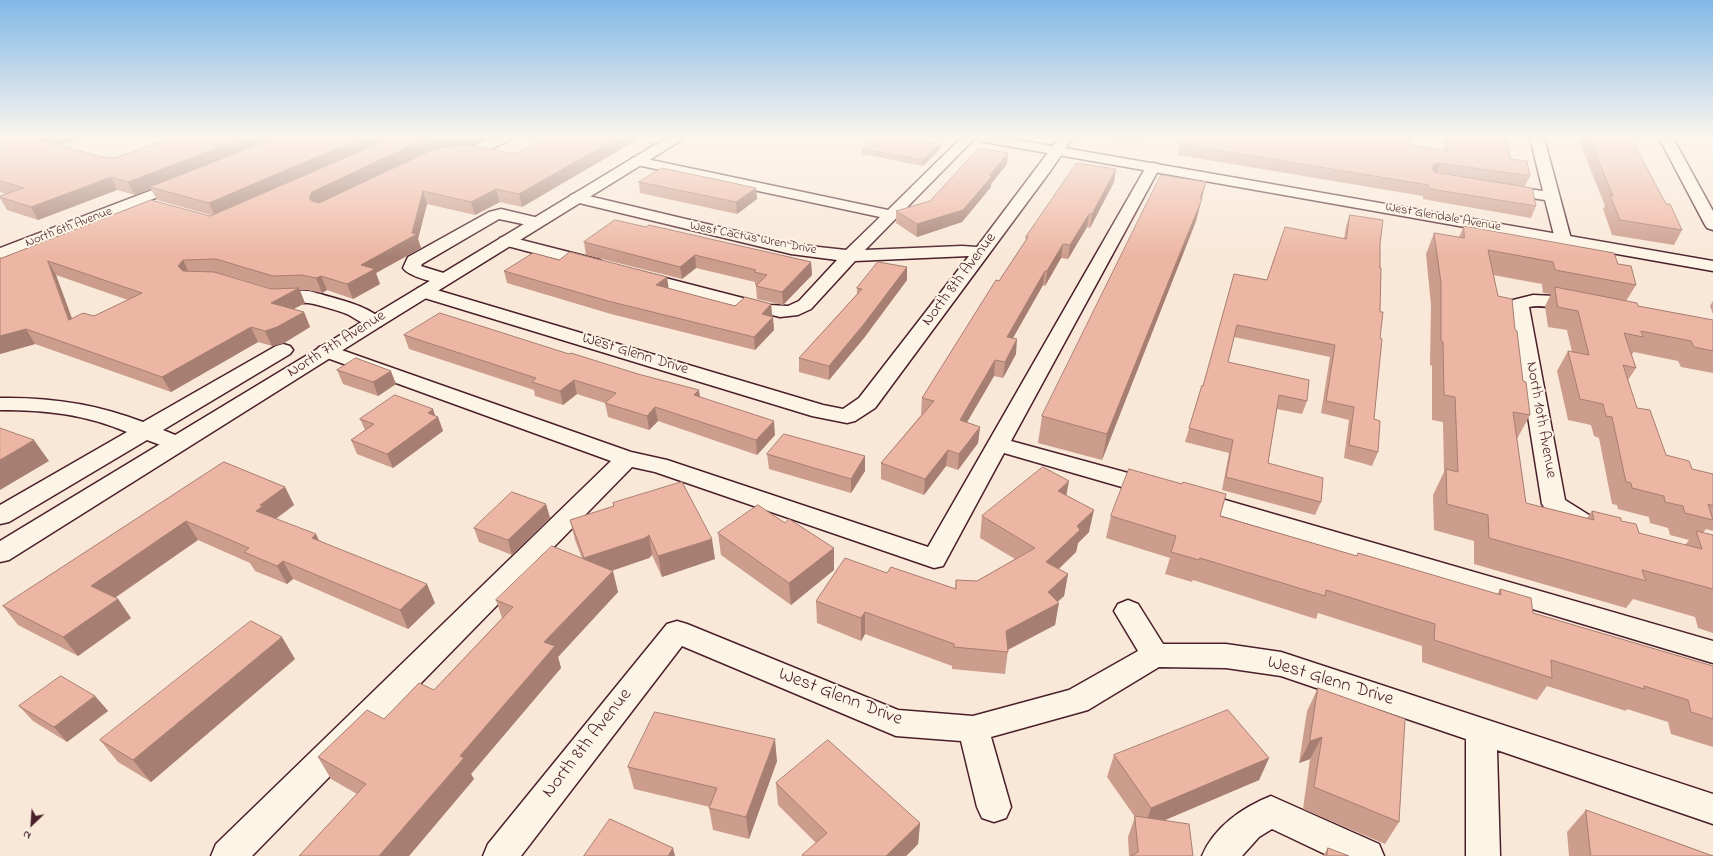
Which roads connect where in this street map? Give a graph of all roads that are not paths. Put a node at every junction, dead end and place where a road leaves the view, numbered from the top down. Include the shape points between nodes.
1 (194, 178) edge
2 (609, 178) edge
3 (717, 178) edge
4 (928, 178) edge
5 (1037, 178) edge
6 (1147, 178) edge
7 (1210, 178) edge
8 (1547, 178) edge
9 (1688, 178) edge
10 (1490, 187) edge
11 (1552, 197) junction
12 (576, 198) junction
13 (137, 201) junction
14 (160, 208) edge
15 (891, 215) junction
16 (537, 222) junction
17 (1713, 225) edge
18 (1563, 239) junction
19 (506, 241) junction
20 (981, 252) junction
21 (0, 254) edge
22 (850, 256) junction
23 (1713, 266) edge
24 (444, 279) junction
25 (257, 290) edge
26 (424, 292) junction
27 (1595, 309) edge
28 (374, 322) junction
29 (283, 350) dead end
30 (326, 352) junction
31 (0, 404) edge
32 (847, 416) joint
33 (144, 431) junction
34 (177, 444) junction
35 (998, 444) junction
36 (627, 459) junction
37 (0, 516) edge
38 (1613, 530) edge
39 (0, 553) edge
40 (1128, 611) dead end
41 (677, 632) joint
42 (1713, 652) edge
43 (1155, 655) junction
44 (973, 729) junction
45 (1481, 731) junction
46 (994, 807) dead end
47 (1713, 809) edge
48 (228, 856) edge
49 (500, 856) edge
50 (1219, 856) edge
51 (1367, 856) edge
52 (1483, 856) edge

1 - 13 street, North 6th Avenue
2 - 12 street, North 7th Avenue
3 - 15 street
4 - 15 street
5 - 20 street, North 8th Avenue
6 - 35 street
7 - 18 street, West Glendale Avenue
8 - 11 street
9 - 17 street
10 - 11 street
11 - 18 street
12 - 16 street, North 7th Avenue
12 - 22 street, West Cactus Wren Drive via 777,246
13 - 14 street
13 - 21 street, North 6th Avenue
15 - 22 street
16 - 19 street, North 7th Avenue
16 - 24 street via 509,215 495,215 414,261 412,268
18 - 23 street, West Glendale Avenue
19 - 22 street via 786,313 805,305
19 - 24 street, North 7th Avenue
20 - 22 street, West Cactus Wren Drive via 962,250
20 - 32 street, North 8th Avenue via 867,403
24 - 26 street, North 7th Avenue
25 - 28 street via 278,297 287,305 336,321
26 - 28 street, North 7th Avenue
26 - 32 street, West Glenn Drive via 820,411
27 - 38 street, North 10th Avenue via 1542,299 1519,304 1554,504 1582,522
28 - 30 street, North 7th Avenue
29 - 33 street, North 7th Avenue
30 - 34 street, North 7th Avenue
30 - 36 street
31 - 33 street via 67,407 102,415
33 - 34 street
33 - 37 street, North 7th Avenue
34 - 39 street, North 7th Avenue
35 - 36 street via 934,558 659,465
35 - 42 street via 1284,524
36 - 48 street
40 - 43 street
41 - 44 street, West Glenn Drive via 896,723
41 - 49 street, North 8th Avenue
43 - 44 street, West Glenn Drive via 1078,701
43 - 45 street, West Glenn Drive via 1226,656 1281,664
44 - 46 street
45 - 47 street, West Glenn Drive
45 - 52 street
50 - 51 street via 1247,826 1271,812

